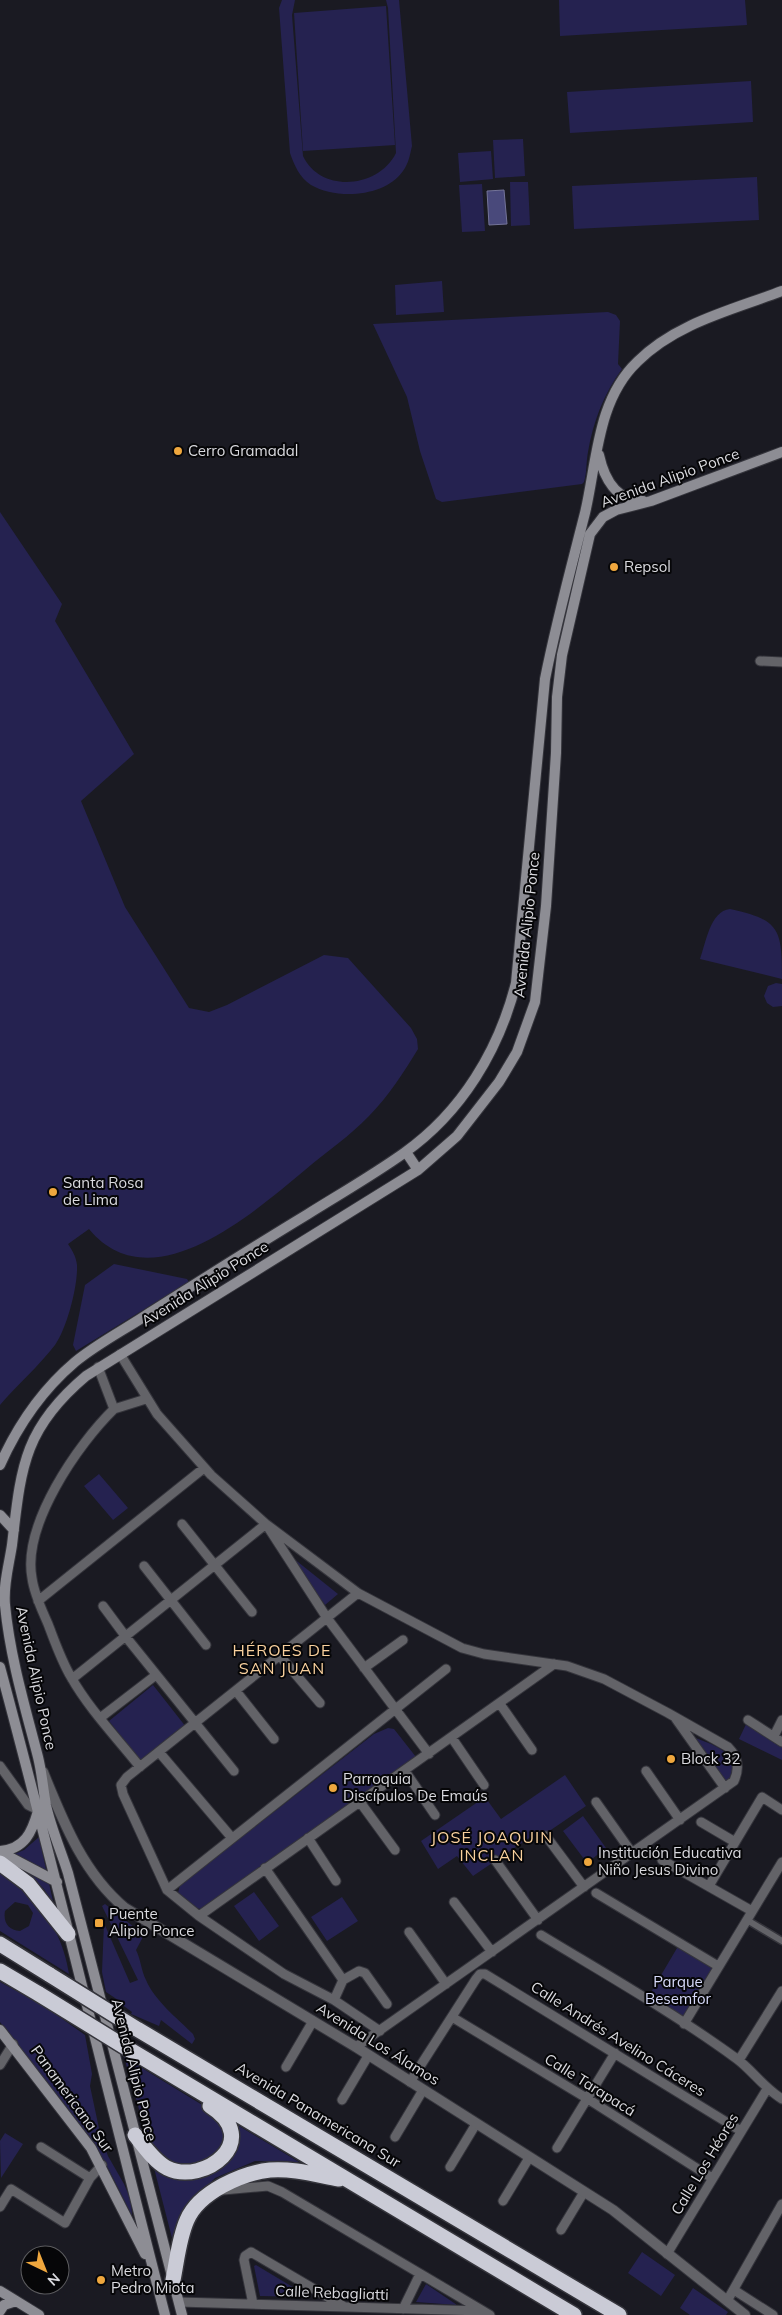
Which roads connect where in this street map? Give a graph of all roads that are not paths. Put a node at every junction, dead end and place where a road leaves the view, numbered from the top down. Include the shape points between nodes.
1 (782, 291) edge
2 (597, 449) junction
3 (782, 452) edge
4 (651, 500) junction
5 (760, 661) dead end
6 (782, 662) edge
7 (406, 1152) junction
8 (418, 1170) junction
9 (120, 1354) junction
10 (98, 1367) junction
11 (146, 1399) junction
12 (114, 1409) junction
13 (0, 1466) edge
14 (204, 1468) junction
15 (0, 1515) edge
16 (182, 1524) dead end
17 (266, 1524) junction
18 (14, 1530) junction
19 (144, 1566) dead end
20 (215, 1566) junction
21 (358, 1593) junction
22 (171, 1600) junction
23 (38, 1601) junction
24 (104, 1606) dead end
25 (252, 1612) dead end
26 (327, 1618) junction
27 (126, 1637) junction
28 (403, 1640) dead end
29 (206, 1645) dead end
30 (280, 1656) junction
31 (554, 1664) junction
32 (0, 1667) edge
33 (364, 1668) junction
34 (446, 1669) dead end
35 (156, 1675) junction
36 (72, 1679) junction
37 (236, 1691) junction
38 (320, 1703) dead end
39 (500, 1704) junction
40 (395, 1710) junction
41 (674, 1716) junction
42 (100, 1718) junction
43 (748, 1720) dead end
44 (782, 1720) edge
45 (194, 1724) junction
46 (774, 1736) junction
47 (452, 1738) junction
48 (274, 1739) dead end
49 (782, 1742) edge
50 (532, 1750) dead end
51 (159, 1752) junction
52 (429, 1754) junction
53 (40, 1764) junction
54 (0, 1766) edge
55 (140, 1767) junction
56 (405, 1770) junction
57 (234, 1771) dead end
58 (646, 1771) dead end
59 (484, 1785) dead end
60 (725, 1788) junction
61 (360, 1802) junction
62 (596, 1802) dead end
63 (38, 1810) junction
64 (782, 1810) edge
65 (435, 1814) dead end
66 (680, 1820) junction
67 (701, 1822) dead end
68 (546, 1836) dead end
69 (232, 1838) junction
70 (308, 1838) junction
71 (735, 1842) junction
72 (394, 1850) dead end
73 (0, 1852) edge
74 (632, 1853) junction
75 (495, 1860) dead end
76 (662, 1860) dead end
77 (782, 1862) edge
78 (0, 1863) edge
79 (265, 1868) junction
80 (336, 1881) dead end
81 (56, 1882) junction
82 (709, 1886) junction
83 (584, 1887) junction
84 (167, 1890) junction
85 (596, 1892) dead end
86 (454, 1902) dead end
87 (752, 1911) junction
88 (199, 1916) junction
89 (538, 1920) junction
90 (746, 1920) junction
91 (409, 1932) dead end
92 (68, 1934) junction
93 (541, 1935) dead end
94 (782, 1941) edge
95 (0, 1944) edge
96 (492, 1952) junction
97 (718, 1966) junction
98 (0, 1971) edge
99 (343, 1980) junction
100 (446, 1984) junction
101 (782, 1991) edge
102 (334, 2000) junction
103 (387, 2004) dead end
104 (452, 2017) junction
105 (313, 2021) junction
106 (684, 2024) junction
107 (0, 2030) edge
108 (380, 2031) junction
109 (13, 2044) junction
110 (356, 2048) junction
111 (616, 2053) junction
112 (368, 2056) junction
113 (739, 2060) junction
114 (0, 2065) edge
115 (286, 2067) dead end
116 (182, 2080) junction
117 (410, 2082) junction
118 (766, 2089) junction
119 (423, 2090) junction
120 (588, 2099) junction
121 (782, 2099) edge
122 (342, 2100) dead end
123 (476, 2124) junction
124 (741, 2131) junction
125 (135, 2135) junction
126 (396, 2137) dead end
127 (41, 2147) dead end
128 (557, 2148) dead end
129 (529, 2158) junction
130 (102, 2165) junction
131 (450, 2167) dead end
132 (90, 2178) junction
133 (712, 2178) junction
134 (348, 2180) junction
135 (211, 2191) junction
136 (584, 2192) junction
137 (503, 2201) dead end
138 (782, 2204) edge
139 (0, 2207) edge
140 (560, 2230) dead end
141 (668, 2254) junction
142 (154, 2271) junction
143 (420, 2274) junction
144 (173, 2280) junction
145 (734, 2290) junction
146 (0, 2291) edge
147 (16, 2301) junction
148 (727, 2301) junction
149 (178, 2302) junction
150 (253, 2304) junction
151 (345, 2307) junction
152 (403, 2309) junction
153 (0, 2311) edge
154 (382, 2312) edge
155 (487, 2313) edge
156 (39, 2315) edge
157 (165, 2315) edge
158 (182, 2315) edge
159 (574, 2315) edge
160 (618, 2315) edge
161 (745, 2315) edge
162 (773, 2315) edge

1 - 2 main road, Avenida Alipio Ponce via 686,327 637,361 614,393
2 - 4 main road via 603,474 617,491 637,501
2 - 7 main road, Avenida Alipio Ponce via 589,496 545,679 517,975 509,1010 497,1041 457,1104
3 - 4 main road, Avenida Alipio Ponce
4 - 8 main road, Avenida Alipio Ponce via 616,510 595,524 572,609 557,697 551,848 540,973 527,1029 517,1052 483,1105 457,1136
5 - 6 street
7 - 8 main road
7 - 13 main road, Avenida Alipio Ponce via 76,1361 28,1414
8 - 9 main road, Avenida Alipio Ponce
9 - 10 main road, Avenida Alipio Ponce
9 - 11 street
10 - 12 street
10 - 18 main road, Avenida Alipio Ponce via 67,1392 36,1433 24,1463
11 - 12 street
11 - 14 street
12 - 23 street via 98,1425 49,1497 34,1544 31,1568
14 - 17 street
14 - 23 street
15 - 18 main road
16 - 20 street
17 - 20 street
17 - 21 street
17 - 26 street
18 - 53 main road, Avenida Alipio Ponce via 5,1603 21,1693
19 - 22 street
20 - 22 street
20 - 25 street
21 - 26 street
21 - 31 street via 462,1648
22 - 27 street
22 - 29 street
23 - 36 street
24 - 27 street
26 - 30 street
26 - 33 street
27 - 35 street
27 - 36 street
28 - 33 street
30 - 37 street
30 - 38 street
31 - 39 street
31 - 41 street via 604,1679
32 - 63 main road, Avenida Alipio Ponce
33 - 40 street
34 - 40 street
35 - 42 street
35 - 45 street
36 - 42 street
37 - 45 street
37 - 48 street
39 - 47 street
39 - 50 street
40 - 52 street
40 - 69 street
41 - 60 street
41 - 60 street via 734,1753 738,1771 734,1781
42 - 55 street
43 - 46 street
44 - 46 street
45 - 51 street
45 - 57 street
46 - 49 street
47 - 52 street
47 - 59 street
51 - 55 street
51 - 69 street
52 - 56 street
53 - 105 street, Avenida Los Álamos via 62,1818 95,1878 110,1895 150,1925
53 - 125 main road, Avenida Alipio Ponce via 46,1806 68,1873
54 - 63 street via 28,1805
55 - 84 street via 123,1780 123,1794
56 - 61 street
56 - 65 street
58 - 66 street
60 - 66 street
61 - 70 street
61 - 72 street
62 - 74 street
63 - 73 main road via 27,1839 16,1848
63 - 81 main road, Avenida Alipio Ponce
64 - 71 street via 762,1797
66 - 74 street
67 - 71 street
68 - 83 street
69 - 84 street
70 - 79 street
70 - 80 street
71 - 82 street
73 - 81 main road
74 - 83 street
75 - 89 street
76 - 82 street
77 - 87 street
78 - 92 highway via 28,1884
79 - 88 street
79 - 99 street
81 - 92 main road, Avenida Alipio Ponce
82 - 87 street
83 - 89 street
84 - 88 street
85 - 97 street
86 - 96 street
87 - 90 street
88 - 102 street via 284,1974
89 - 96 street
90 - 94 street
90 - 97 street
91 - 100 street
92 - 142 main road, Avenida Alipio Ponce
93 - 106 street
95 - 160 highway, Avenida Panamericana Sur, bridge
96 - 100 street
97 - 106 street
98 - 116 highway, bridge
99 - 102 street
99 - 103 street via 356,1971 362,1971
100 - 108 street
101 - 113 street
102 - 108 street
104 - 111 street, Calle Andrés Avelino Cáceres via 480,1974 486,1974
104 - 117 street
104 - 120 street, Calle Tarapacá
105 - 110 street, Avenida Los Álamos
105 - 115 street
106 - 113 street
107 - 109 main road, Panamericana Sur
108 - 110 street
109 - 114 street
109 - 130 main road, Panamericana Sur
110 - 112 street, Avenida Los Álamos
111 - 120 street
111 - 124 street, Calle Andrés Avelino Cáceres
112 - 117 street, Avenida Los Álamos
112 - 122 street
113 - 118 street
116 - 125 highway via 189,2093 228,2121 233,2137 229,2149 198,2170 176,2172 158,2161
116 - 134 highway
117 - 119 street, Avenida Los Álamos
118 - 121 street
118 - 124 street, Calle Los Héores
119 - 123 street, Avenida Los Álamos
119 - 126 street
120 - 128 street
120 - 133 street, Calle Tarapacá
123 - 129 street, Avenida Los Álamos
123 - 131 street
124 - 133 street, Calle Los Héores
125 - 144 main road, Avenida Alipio Ponce
127 - 132 street
129 - 136 street, Avenida Los Álamos
129 - 137 street
130 - 132 street
130 - 142 main road, Panamericana Sur
132 - 139 street via 65,2223 11,2189
133 - 141 street, Calle Los Héores
134 - 135 highway via 272,2170 250,2174
134 - 159 highway
135 - 143 street via 268,2186
135 - 144 highway via 188,2218
136 - 140 street
136 - 141 street, Avenida Los Álamos via 613,2210
138 - 145 street
141 - 148 street, Avenida Los Álamos
142 - 157 main road, Avenida Alipio Ponce
143 - 152 street
143 - 155 street
144 - 149 main road, Avenida Alipio Ponce
145 - 148 street
145 - 162 street
146 - 147 main road
147 - 153 main road via 4,2305
147 - 156 main road
148 - 161 street, Avenida Los Álamos
149 - 150 street, Calle Rebagliatti
149 - 158 main road, Avenida Alipio Ponce
150 - 151 street, Calle Rebagliatti
150 - 151 street via 244,2260 251,2252
151 - 154 street, Calle Rebagliatti
152 - 154 street, Calle Rebagliatti
152 - 155 street, Calle Rebagliatti

